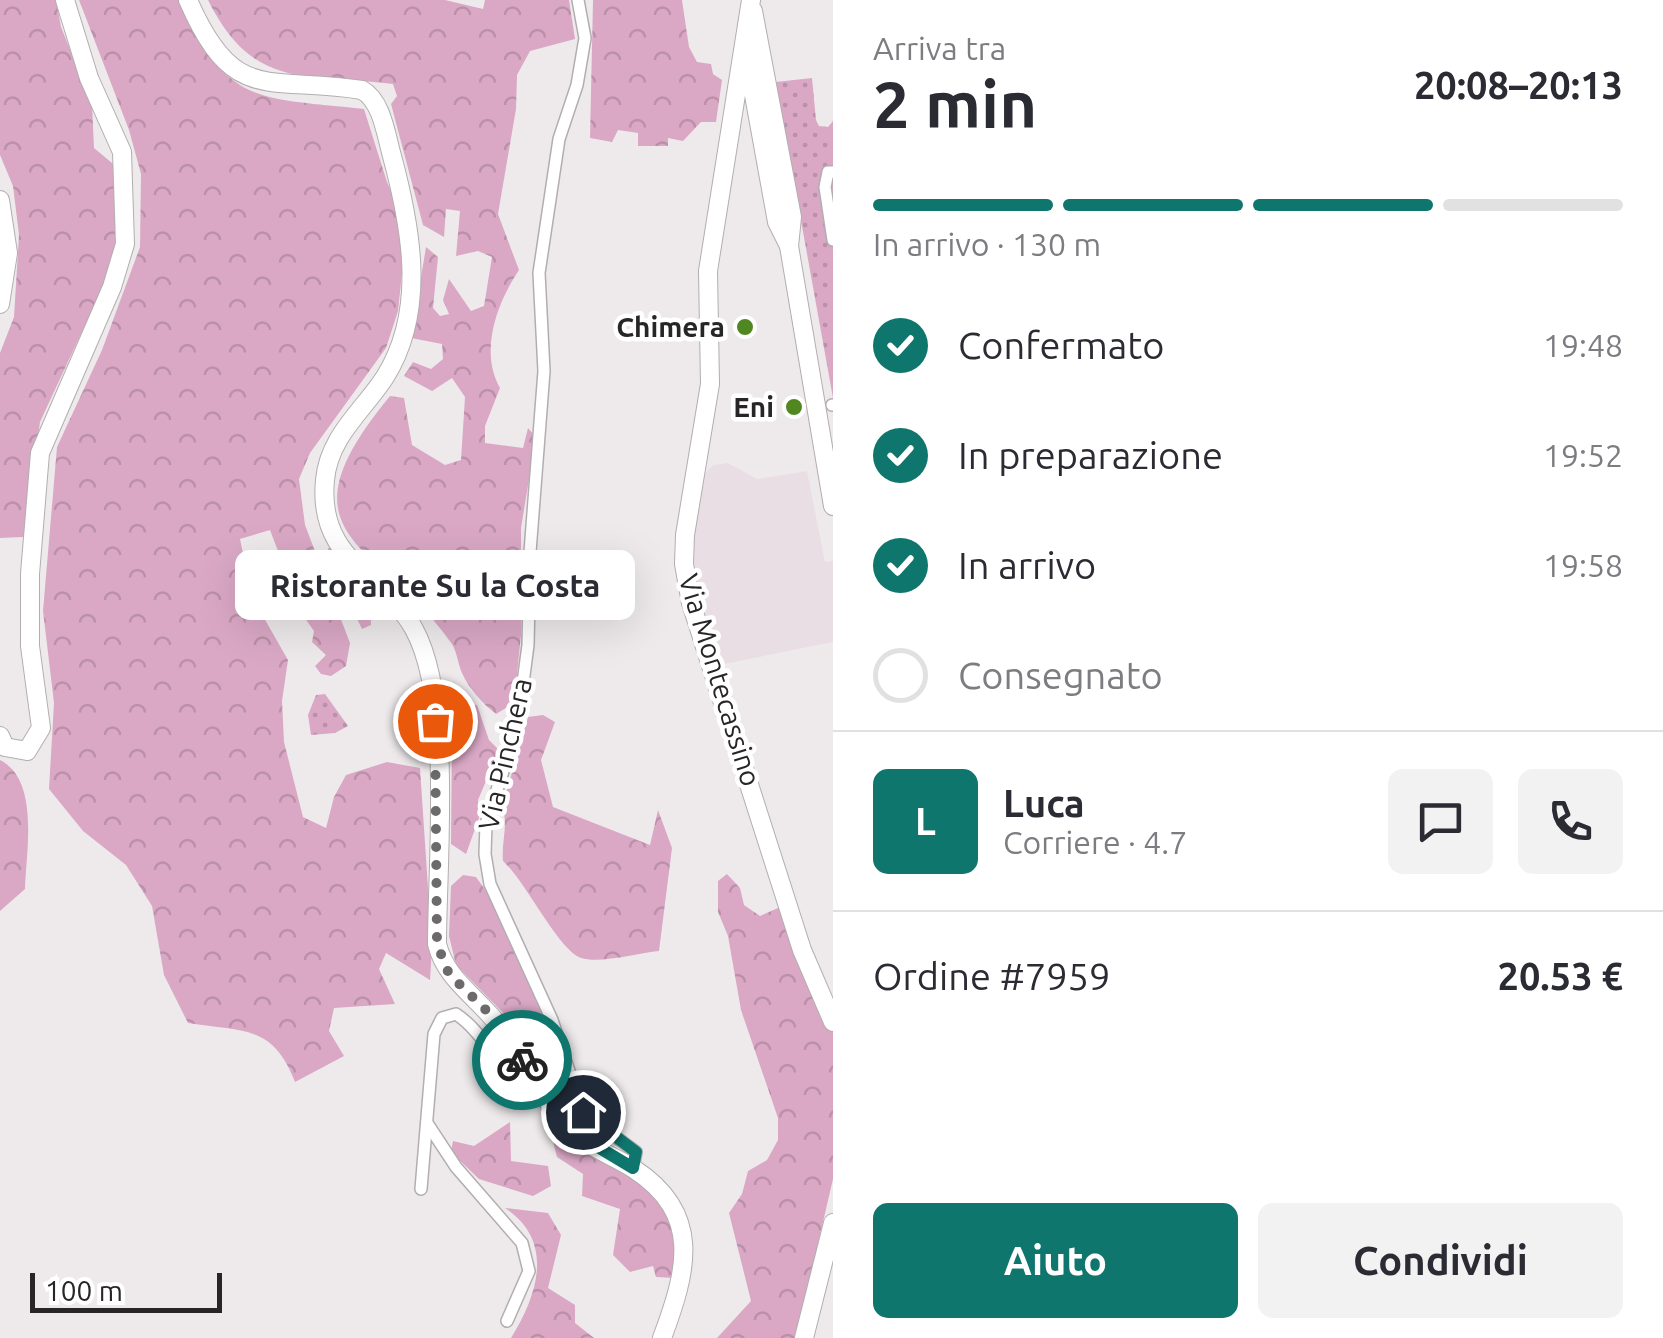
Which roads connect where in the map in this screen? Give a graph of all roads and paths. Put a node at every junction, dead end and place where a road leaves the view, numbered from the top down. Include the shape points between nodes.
1 (65, 0) edge
2 (188, 0) edge
3 (578, 0) edge
4 (738, 0) edge
5 (751, 0) edge
6 (745, 43) junction
7 (751, 66) junction
8 (724, 147) junction
9 (766, 151) junction
10 (830, 172) edge
11 (0, 200) edge
12 (833, 240) edge
13 (789, 246) junction
14 (0, 304) edge
15 (831, 486) edge
16 (833, 506) edge
17 (0, 736) edge
18 (833, 1022) edge
19 (545, 1095) junction
20 (427, 1123) junction
21 (633, 1168) junction
22 (421, 1189) dead end
23 (833, 1223) edge
24 (508, 1322) dead end
25 (662, 1338) edge
26 (804, 1338) edge

1 - 17 street via 122,152 125,244 40,454 30,646 41,728 27,751 4,747
2 - 19 street via 222,61 238,74 274,85 362,90 371,95 383,124 410,224 406,313 385,377 331,454 326,505 348,560 406,617 428,672 442,961 504,1031
3 - 21 street, Via Pinchera via 585,38 559,139 539,273 544,372 528,644 518,728 486,824 484,854 490,884 552,1020 583,1112 636,1152
4 - 6 street
5 - 6 street, Via Montecassino
5 - 7 street
6 - 7 street, Via Montecassino
7 - 8 street, Via Montecassino
7 - 9 street
7 - 13 street via 792,217
8 - 9 street via 744,138
8 - 18 street, Via Montecassino via 708,271 710,384 684,564 802,950
9 - 13 street via 776,222
10 - 12 street via 825,187
11 - 14 street via 8,253
13 - 15 street
15 - 16 street
19 - 20 street via 518,1086 479,1029 456,1014 442,1018 434,1034
19 - 21 street via 573,1132
20 - 22 street
20 - 24 street via 522,1243 529,1271
21 - 25 street via 658,1186 682,1224 683,1266
23 - 26 street

